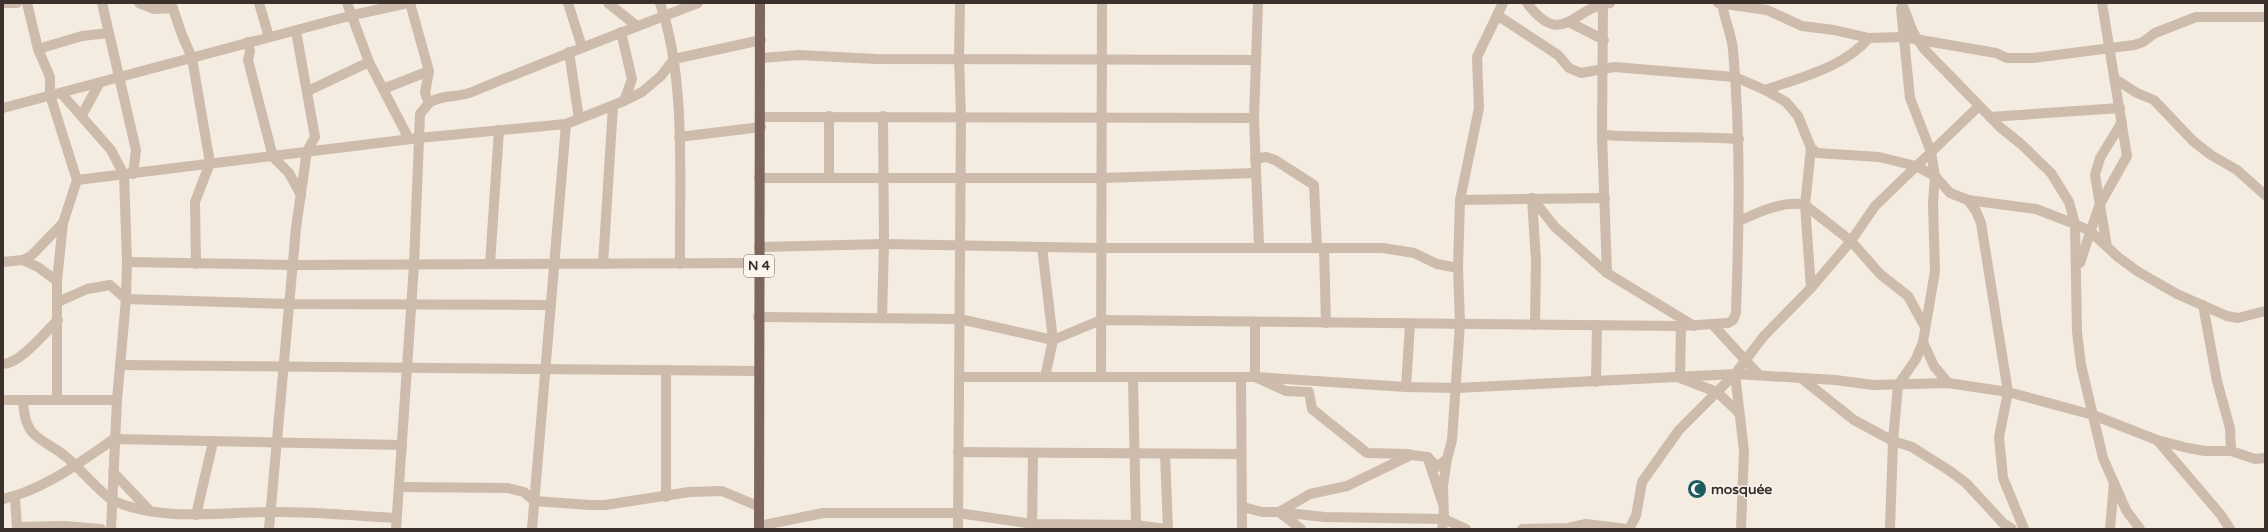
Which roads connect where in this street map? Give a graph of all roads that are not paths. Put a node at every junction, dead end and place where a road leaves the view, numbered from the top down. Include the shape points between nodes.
1 (4, 3) edge
2 (17, 3) edge
3 (27, 3) edge
4 (102, 3) edge
5 (139, 3) edge
6 (259, 3) edge
7 (347, 3) edge
8 (405, 3) edge
9 (568, 3) edge
10 (608, 3) edge
11 (660, 3) edge
12 (698, 3) edge
13 (760, 3) edge
14 (960, 3) edge
15 (1102, 3) edge
16 (1258, 3) edge
17 (1504, 3) edge
18 (1527, 3) edge
19 (1605, 3) edge
20 (1712, 3) edge
21 (1718, 3) edge
22 (1722, 3) edge
23 (1901, 3) edge
24 (2102, 3) edge
25 (172, 6) edge
26 (353, 15) junction
27 (1497, 15) junction
28 (665, 16) junction
29 (2265, 17) edge
30 (1724, 18) junction
31 (1571, 23) junction
32 (637, 26) junction
33 (296, 31) junction
34 (621, 32) junction
35 (108, 33) junction
36 (269, 37) junction
37 (1903, 37) junction
38 (1869, 38) junction
39 (761, 40) junction
40 (1918, 40) junction
41 (248, 42) junction
42 (1603, 44) junction
43 (582, 47) junction
44 (38, 49) junction
45 (2110, 50) junction
46 (569, 52) junction
47 (192, 58) junction
48 (761, 58) junction
49 (674, 59) junction
50 (959, 59) junction
51 (1102, 59) junction
52 (1256, 60) junction
53 (369, 62) junction
54 (1614, 67) junction
55 (1603, 68) junction
56 (428, 71) junction
57 (1735, 77) junction
58 (118, 78) junction
59 (2116, 79) junction
60 (100, 82) junction
61 (383, 89) junction
62 (1765, 90) junction
63 (308, 91) junction
64 (61, 93) junction
65 (50, 95) junction
66 (624, 101) junction
67 (429, 103) junction
68 (613, 106) junction
69 (1979, 106) junction
70 (3, 108) edge
71 (2120, 108) junction
72 (82, 115) junction
73 (761, 116) junction
74 (829, 116) junction
75 (883, 116) junction
76 (961, 116) junction
77 (1102, 117) junction
78 (1990, 117) junction
79 (1254, 118) junction
80 (579, 119) junction
81 (2122, 122) junction
82 (566, 124) junction
83 (761, 127) junction
84 (499, 130) junction
85 (1602, 135) junction
86 (679, 137) junction
87 (414, 138) junction
88 (1739, 139) junction
89 (1811, 148) junction
90 (307, 151) junction
91 (1931, 152) junction
92 (274, 157) junction
93 (1255, 159) junction
94 (210, 163) junction
95 (1916, 166) junction
96 (1256, 173) junction
97 (129, 175) junction
98 (1935, 176) junction
99 (829, 177) junction
100 (884, 177) junction
101 (760, 178) junction
102 (961, 178) junction
103 (1102, 178) junction
104 (77, 180) junction
105 (2265, 194) edge
106 (301, 195) junction
107 (1532, 198) junction
108 (1605, 198) junction
109 (1460, 200) junction
110 (1968, 200) junction
111 (1805, 205) junction
112 (2100, 206) junction
113 (1739, 220) junction
114 (63, 224) junction
115 (2075, 224) junction
116 (2090, 231) junction
117 (1851, 241) junction
118 (884, 244) junction
119 (959, 246) junction
120 (759, 247) junction
121 (1042, 247) junction
122 (1259, 247) junction
123 (2107, 247) junction
124 (1101, 248) junction
125 (1321, 248) junction
126 (23, 260) junction
127 (3, 262) edge
128 (127, 262) junction
129 (758, 263) junction
130 (196, 264) junction
131 (490, 264) junction
132 (554, 264) junction
133 (602, 264) junction
134 (680, 264) junction
135 (293, 265) junction
136 (414, 265) junction
137 (1458, 268) junction
138 (2078, 271) junction
139 (126, 272) junction
140 (1607, 273) junction
141 (57, 281) junction
142 (110, 285) junction
143 (1811, 288) junction
144 (126, 300) junction
145 (58, 302) junction
146 (291, 304) junction
147 (412, 304) junction
148 (551, 304) junction
149 (2203, 305) junction
150 (2265, 311) edge
151 (758, 317) junction
152 (882, 318) junction
153 (960, 319) junction
154 (58, 320) junction
155 (1101, 320) junction
156 (1255, 322) junction
157 (1326, 323) junction
158 (1728, 323) junction
159 (1410, 324) junction
160 (1460, 324) junction
161 (1535, 325) junction
162 (1598, 325) junction
163 (1680, 326) junction
164 (1694, 326) junction
165 (1714, 326) junction
166 (1925, 327) junction
167 (1727, 339) junction
168 (1053, 340) junction
169 (1923, 342) junction
170 (1745, 360) junction
171 (3, 364) edge
172 (120, 365) junction
173 (285, 366) junction
174 (407, 368) junction
175 (545, 369) junction
176 (666, 370) junction
177 (759, 371) junction
178 (1735, 374) junction
179 (1758, 374) junction
180 (959, 377) junction
181 (1044, 377) junction
182 (1101, 377) junction
183 (1133, 377) junction
184 (1241, 377) junction
185 (1255, 377) junction
186 (1680, 378) junction
187 (1801, 378) junction
188 (1596, 382) junction
189 (1948, 383) junction
190 (1898, 385) junction
191 (1406, 387) junction
192 (1457, 388) junction
193 (1717, 392) junction
194 (2008, 392) junction
195 (57, 399) junction
196 (3, 400) edge
197 (23, 400) junction
198 (117, 400) junction
199 (1739, 413) junction
200 (2093, 415) junction
201 (114, 439) junction
202 (2156, 440) junction
203 (1893, 441) junction
204 (213, 442) junction
205 (278, 444) junction
206 (402, 445) junction
207 (2231, 451) junction
208 (958, 452) junction
209 (1033, 453) junction
210 (1135, 453) junction
211 (1166, 454) junction
212 (1240, 454) junction
213 (1411, 454) junction
214 (2265, 458) edge
215 (1447, 459) junction
216 (77, 465) junction
217 (113, 472) junction
218 (2114, 479) junction
219 (399, 487) junction
220 (15, 496) junction
221 (666, 497) junction
222 (3, 499) edge
223 (113, 501) junction
224 (534, 501) junction
225 (1443, 504) junction
226 (758, 506) junction
227 (1243, 507) junction
228 (150, 511) junction
229 (271, 512) junction
230 (1279, 512) junction
231 (958, 513) junction
232 (196, 515) junction
233 (396, 518) junction
234 (1136, 525) junction
235 (1444, 525) edge
236 (2003, 526) edge
237 (759, 527) edge
238 (1032, 527) edge
239 (17, 528) edge
240 (2111, 528) edge
241 (101, 529) edge
242 (111, 529) edge
243 (269, 529) edge
244 (396, 529) edge
245 (532, 529) edge
246 (958, 529) edge
247 (1167, 529) edge
248 (1242, 529) edge
249 (1300, 529) edge
250 (1466, 529) edge
251 (1522, 529) edge
252 (1628, 529) edge
253 (1741, 529) edge
254 (1890, 529) edge
255 (2012, 529) edge
256 (2024, 529) edge
257 (2140, 529) edge
258 (2230, 529) edge

1 - 2 street
3 - 44 street
4 - 35 street
5 - 25 street via 154,9
6 - 36 street
7 - 26 street
8 - 26 street
8 - 56 street
9 - 43 street
10 - 32 street
11 - 28 street
12 - 28 street
13 - 39 main road, N 4
14 - 50 street
15 - 51 street
16 - 52 street
17 - 27 street
18 - 31 street via 1541,20 1555,24
19 - 31 street
19 - 42 street
20 - 30 street
21 - 22 street
22 - 30 street
22 - 38 street via 1767,10 1802,26
23 - 37 street
23 - 40 street
24 - 45 street
25 - 47 street
26 - 33 street
26 - 53 street
27 - 55 street via 1558,55 1569,68 1581,73
27 - 109 street via 1477,57 1479,108
28 - 32 street
28 - 49 street
29 - 45 street via 2196,17 2156,33 2143,42
30 - 57 street via 1733,48
31 - 42 street
32 - 34 street
33 - 36 street
33 - 63 street
34 - 43 street
34 - 66 street via 632,78
35 - 44 street via 82,36
35 - 58 street
36 - 41 street
37 - 38 street
37 - 40 street
37 - 91 street via 1910,98
38 - 62 street via 1848,57 1821,70
39 - 48 main road, N 4
39 - 49 street
40 - 45 street via 1996,53 2007,58 2033,58
40 - 69 street via 1924,50
41 - 47 street
41 - 92 street via 248,60
42 - 54 street
42 - 55 street
43 - 46 street
44 - 65 street via 50,77
45 - 59 street
46 - 67 street via 463,96 437,98
46 - 80 street
47 - 58 street
47 - 94 street
48 - 50 street via 799,55 877,59
48 - 73 main road, N 4
49 - 66 street via 661,76 642,92
49 - 86 street
50 - 51 street
50 - 76 street
51 - 52 street
51 - 77 street
52 - 79 street
53 - 61 street
53 - 63 street
54 - 55 street
54 - 57 street
55 - 85 street
56 - 61 street
56 - 67 street via 425,93
57 - 62 street
57 - 88 street
58 - 60 street
58 - 97 street via 136,150
59 - 71 street
59 - 105 street via 2137,93 2154,100 2194,141 2211,155 2237,170
60 - 64 street
60 - 72 street
61 - 87 street
62 - 89 street via 1786,102 1798,116
63 - 90 street via 315,137
64 - 65 street
64 - 72 street
65 - 70 street
65 - 104 street
66 - 68 street
67 - 87 street via 420,114
68 - 80 street
68 - 133 street
69 - 78 street
69 - 91 street
71 - 78 street
71 - 81 street
72 - 97 street
73 - 74 street
73 - 83 main road, N 4
74 - 75 street
74 - 99 street
75 - 76 street
75 - 100 street
76 - 77 street
76 - 102 street
77 - 79 street
77 - 103 street
78 - 115 street via 2051,173 2069,202
79 - 93 street
80 - 82 street
81 - 112 street via 2127,156
81 - 112 street via 2100,158 2095,175
82 - 84 street
82 - 132 street
83 - 86 street
83 - 101 main road, N 4
84 - 87 street
84 - 131 street
85 - 88 street
85 - 108 street
86 - 134 street
87 - 90 street
87 - 136 street
88 - 113 street
89 - 95 street via 1821,154 1879,157
89 - 111 street
90 - 92 street
90 - 106 street
91 - 95 street
91 - 98 street
92 - 94 street
92 - 106 street via 289,173
93 - 96 street
93 - 125 street via 1266,157 1275,160 1314,185
94 - 97 street
94 - 130 street via 195,202
95 - 98 street
95 - 117 street via 1875,206
96 - 103 street
96 - 122 street
97 - 104 street
97 - 128 street
98 - 110 street via 1945,190
98 - 166 street via 1935,271
99 - 100 street
99 - 101 street
100 - 102 street
100 - 118 street
101 - 120 main road, N 4
102 - 103 street
102 - 119 street
103 - 124 street
104 - 114 street
106 - 135 street
107 - 108 street
107 - 109 street
107 - 140 street via 1555,227
107 - 161 street via 1536,261
108 - 140 street
109 - 137 street
110 - 115 street via 2036,209
110 - 194 street via 1980,224
111 - 113 street via 1768,209
111 - 117 street
111 - 143 street
112 - 116 street
112 - 123 street
113 - 158 street via 1736,313 1734,320
114 - 126 street
114 - 141 street
115 - 116 street
115 - 138 street
116 - 123 street
116 - 138 street
117 - 143 street
117 - 166 street via 1880,274 1908,296
118 - 119 street
118 - 120 street
118 - 152 street
119 - 121 street
119 - 153 street
120 - 129 main road, N 4
121 - 124 street
121 - 168 street
122 - 124 street
122 - 125 street
123 - 149 street via 2137,271 2177,294
124 - 155 street
125 - 137 street via 1383,248 1414,254 1437,264
125 - 157 street
126 - 127 street
126 - 141 street
128 - 130 street
128 - 139 street
129 - 134 street
129 - 151 main road, N 4
130 - 135 street
131 - 132 street
131 - 136 street
132 - 133 street
132 - 148 street
133 - 134 street
135 - 136 street
135 - 146 street
136 - 147 street
137 - 160 street
138 - 200 street via 2077,332 2081,365
139 - 142 street
139 - 144 street
140 - 164 street
141 - 145 street
142 - 144 street
142 - 145 street via 87,289
143 - 170 street via 1763,337
144 - 146 street
144 - 172 street
145 - 154 street
146 - 147 street
146 - 173 street
147 - 148 street
147 - 174 street
148 - 175 street
149 - 150 street via 2238,318
149 - 207 street via 2217,381 2230,428
151 - 152 street
151 - 177 main road, N 4
152 - 153 street
153 - 168 street
153 - 180 street
154 - 171 street via 18,358 9,364
154 - 195 street
155 - 156 street
155 - 168 street
155 - 182 street
156 - 157 street
156 - 185 street
157 - 159 street
158 - 165 street
158 - 167 street
159 - 160 street
159 - 191 street
160 - 161 street
160 - 192 street
161 - 162 street
162 - 163 street
162 - 188 street
163 - 164 street
163 - 186 street
164 - 165 street
165 - 167 street
166 - 169 street
167 - 170 street
168 - 181 street
169 - 189 street via 1934,366
169 - 190 street via 1916,359
170 - 178 street
170 - 179 street
172 - 173 street
172 - 198 street
173 - 174 street
173 - 205 street
174 - 175 street
174 - 206 street
175 - 176 street
175 - 224 street
176 - 177 street
176 - 221 street
177 - 226 main road, N 4
178 - 179 street
178 - 186 street
178 - 193 street
178 - 199 street
179 - 187 street
180 - 181 street
180 - 208 street
181 - 182 street
182 - 183 street
183 - 184 street
183 - 210 street
184 - 185 street
184 - 212 street
185 - 191 street
185 - 213 street via 1286,391 1309,392 1312,409 1367,453
186 - 188 street
186 - 193 street
187 - 190 street
187 - 203 street via 1854,420
188 - 192 street
189 - 190 street
189 - 194 street
190 - 203 street
191 - 192 street
192 - 215 street via 1452,440
193 - 199 street
193 - 252 street via 1679,430 1642,482 1636,516
194 - 200 street
194 - 256 street via 1999,437 2003,478
195 - 197 street
195 - 198 street
196 - 197 street
197 - 216 street via 30,432
198 - 201 street
199 - 253 street via 1744,451
200 - 202 street
200 - 218 street via 2103,458
201 - 204 street
201 - 216 street
201 - 217 street
202 - 207 street via 2205,451
202 - 258 street via 2222,515
203 - 236 street via 1928,455 1966,483
203 - 254 street
204 - 205 street
204 - 232 street
205 - 206 street
205 - 229 street
206 - 219 street
207 - 214 street via 2255,459
208 - 209 street
208 - 231 street
209 - 210 street
209 - 238 street
210 - 211 street
210 - 234 street
211 - 212 street
211 - 247 street
212 - 227 street
213 - 215 street via 1428,457 1437,467
213 - 225 street via 1427,458
213 - 230 street via 1347,486 1310,494
215 - 225 street
216 - 220 street
216 - 223 street
217 - 223 street
217 - 228 street
218 - 240 street
218 - 257 street via 2126,510
219 - 224 street via 508,488 524,492
219 - 233 street
220 - 222 street
220 - 239 street
221 - 224 street via 605,505
221 - 226 street via 689,492 722,492
223 - 228 street
223 - 242 street
224 - 245 street
225 - 235 street
226 - 237 main road, N 4
227 - 230 street via 1262,512
227 - 248 street
228 - 232 street
229 - 232 street
229 - 233 street
229 - 243 street
230 - 235 street
230 - 249 street
231 - 237 street via 823,513
231 - 238 street
231 - 246 street
233 - 244 street
234 - 238 street
234 - 247 street
235 - 250 street
236 - 255 street
239 - 241 street via 64,526
251 - 252 street via 1568,528 1586,524

